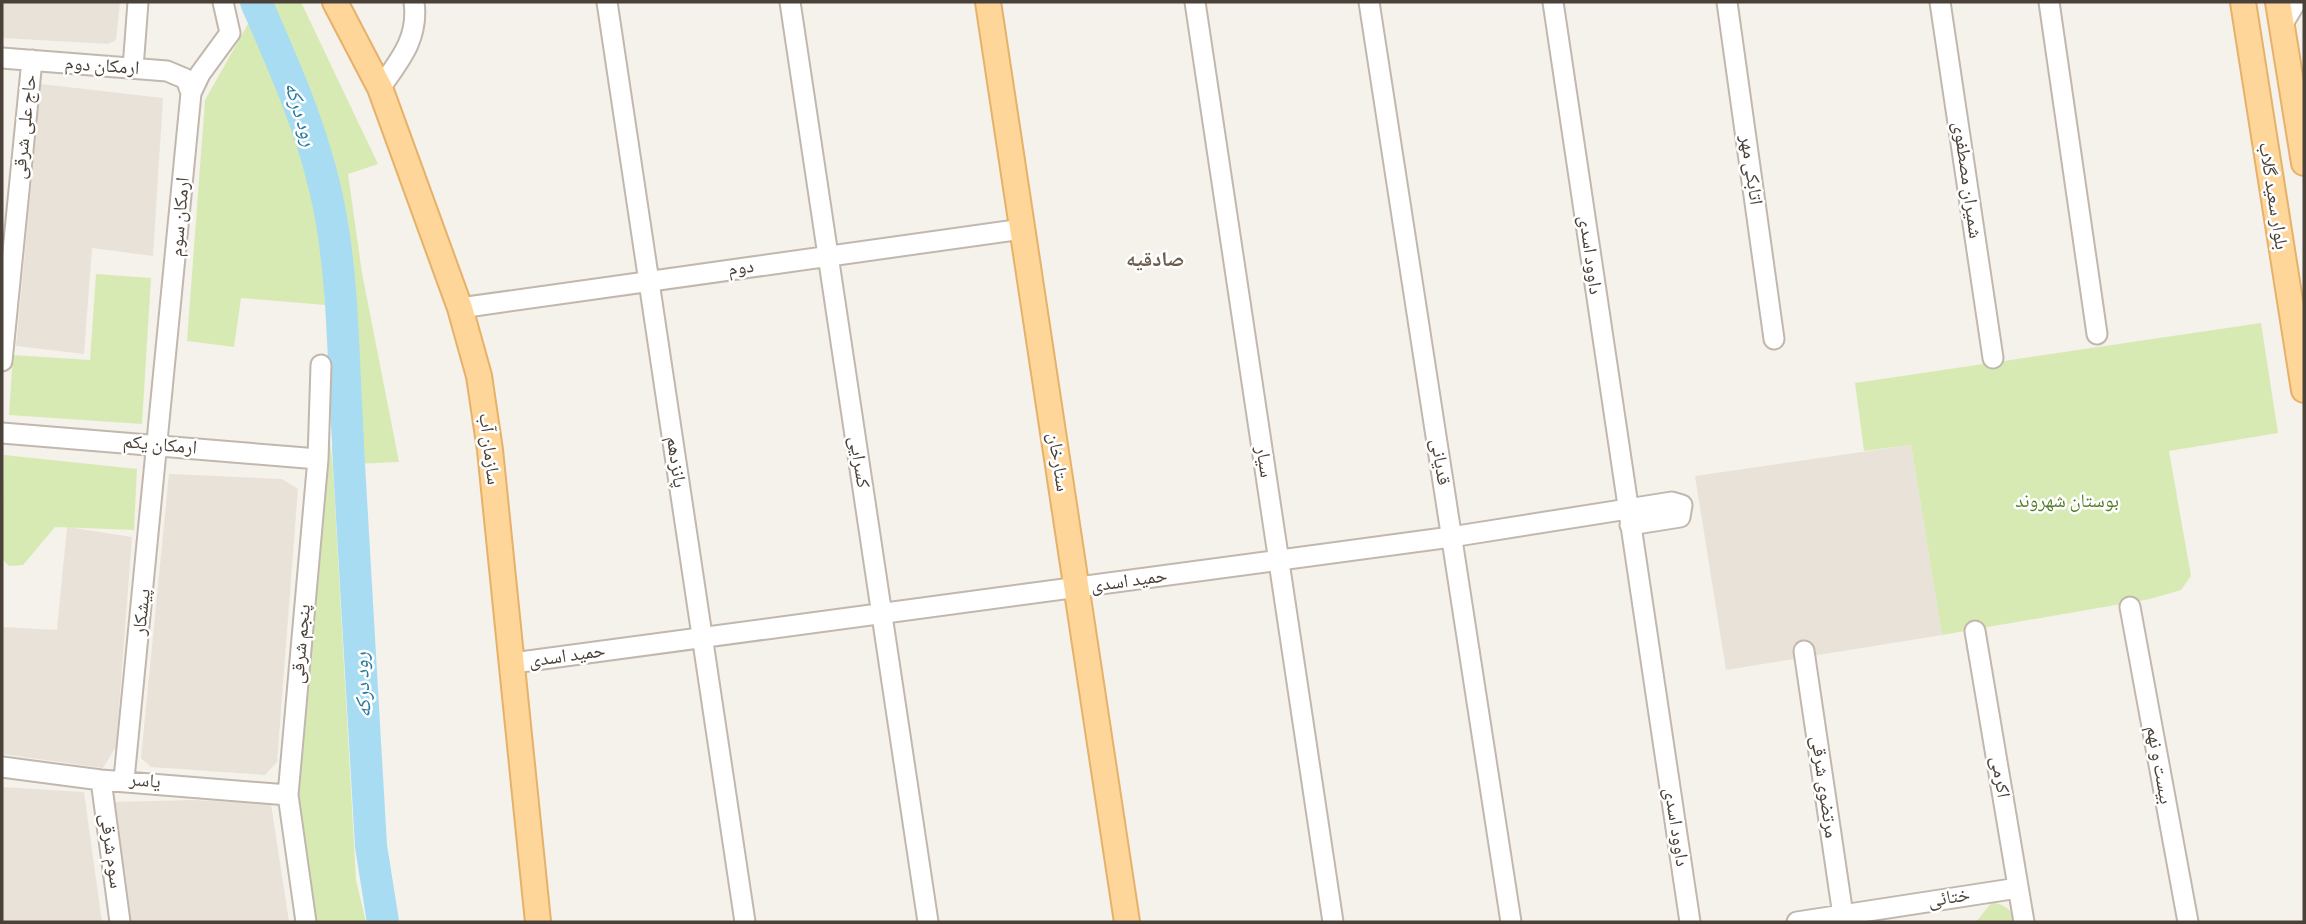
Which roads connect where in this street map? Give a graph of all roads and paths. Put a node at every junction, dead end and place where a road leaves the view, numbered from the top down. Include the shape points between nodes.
1 (138, 2) edge
2 (223, 2) edge
3 (335, 2) edge
4 (414, 2) edge
5 (607, 2) edge
6 (790, 2) edge
7 (988, 2) edge
8 (1195, 2) edge
9 (1369, 2) edge
10 (1553, 2) edge
11 (1727, 2) edge
12 (1940, 2) edge
13 (2049, 2) edge
14 (2243, 2) edge
15 (2296, 2) edge
16 (2280, 13) edge
17 (2, 58) edge
18 (32, 60) junction
19 (133, 68) junction
20 (380, 88) junction
21 (191, 93) junction
22 (2304, 163) edge
23 (1022, 229) junction
24 (828, 256) junction
25 (649, 281) junction
26 (460, 307) junction
27 (2097, 334) dead end
28 (1774, 339) dead end
29 (1993, 358) dead end
30 (2, 362) edge
31 (321, 365) dead end
32 (2304, 390) edge
33 (2, 433) edge
34 (159, 444) junction
35 (318, 459) junction
36 (1629, 517) junction
37 (1451, 537) junction
38 (1279, 560) junction
39 (1077, 588) junction
40 (2130, 607) dead end
41 (882, 614) junction
42 (1975, 631) dead end
43 (702, 638) junction
44 (1804, 651) dead end
45 (513, 663) junction
46 (2, 766) edge
47 (124, 779) junction
48 (101, 780) junction
49 (288, 795) junction
50 (2018, 888) junction
51 (1843, 919) edge
52 (120, 922) edge
53 (306, 922) edge
54 (538, 922) edge
55 (745, 922) edge
56 (928, 922) edge
57 (1127, 922) edge
58 (1334, 922) edge
59 (1511, 922) edge
60 (1690, 922) edge
61 (1797, 922) edge
62 (2024, 922) edge
63 (2188, 922) edge

1 - 19 street
2 - 21 street, ارمکان سوم via 230,33
3 - 20 main road, سازمان آب
4 - 20 street via 413,37
5 - 25 street, پانزدهم
6 - 24 street, کسرایی
7 - 23 main road, ستارخان
8 - 38 street, سیار
9 - 37 street, قدیانی
10 - 36 street, داوود اسدی
11 - 28 street, اتابکی مهر
12 - 29 street, شمیران مصطفوی
13 - 27 street
14 - 32 main road, بلوار سعید گلاب
15 - 16 street
16 - 22 main road, بلوار سعید گلاب
17 - 18 street, ارمکان دوم
18 - 19 street, ارمکان دوم
18 - 30 street, حاج علی شرقی
19 - 21 street, ارمکان دوم via 175,73 186,79
20 - 26 main road, سازمان آب
21 - 34 street, ارمکان سوم
23 - 24 street, دوم
23 - 39 main road, ستارخان
24 - 25 street, دوم
24 - 41 street, کسرایی
25 - 26 street, دوم
25 - 43 street, پانزدهم
26 - 45 main road, سازمان آب via 479,376
31 - 35 street, پنجم شرقی
33 - 34 street, ارمکان یکم
34 - 35 street, ارمکان یکم
34 - 47 street, پیشکار
35 - 49 street, پنجم شرقی
36 - 37 street, حمید اسدی
36 - 60 street, داوود اسدی
37 - 38 street, حمید اسدی
37 - 59 street, قدیانی
38 - 39 street, حمید اسدی
38 - 58 street, سیار
39 - 41 street, حمید اسدی
39 - 57 main road, ستارخان
40 - 63 street, بیست و نهم
41 - 43 street, حمید اسدی
41 - 56 street, کسرایی
42 - 50 street, اکرمی
43 - 45 street, حمید اسدی
43 - 55 street, پانزدهم
44 - 51 street, مرتضوی شرقی
45 - 54 main road, سازمان آب
46 - 48 street, یاسر
47 - 48 street, یاسر
47 - 49 street, یاسر
48 - 52 street, سوم شرقی
49 - 53 street, پنجم شرقی
50 - 51 street, ختائی
50 - 62 street, اکرمی
51 - 61 street, ختائی

